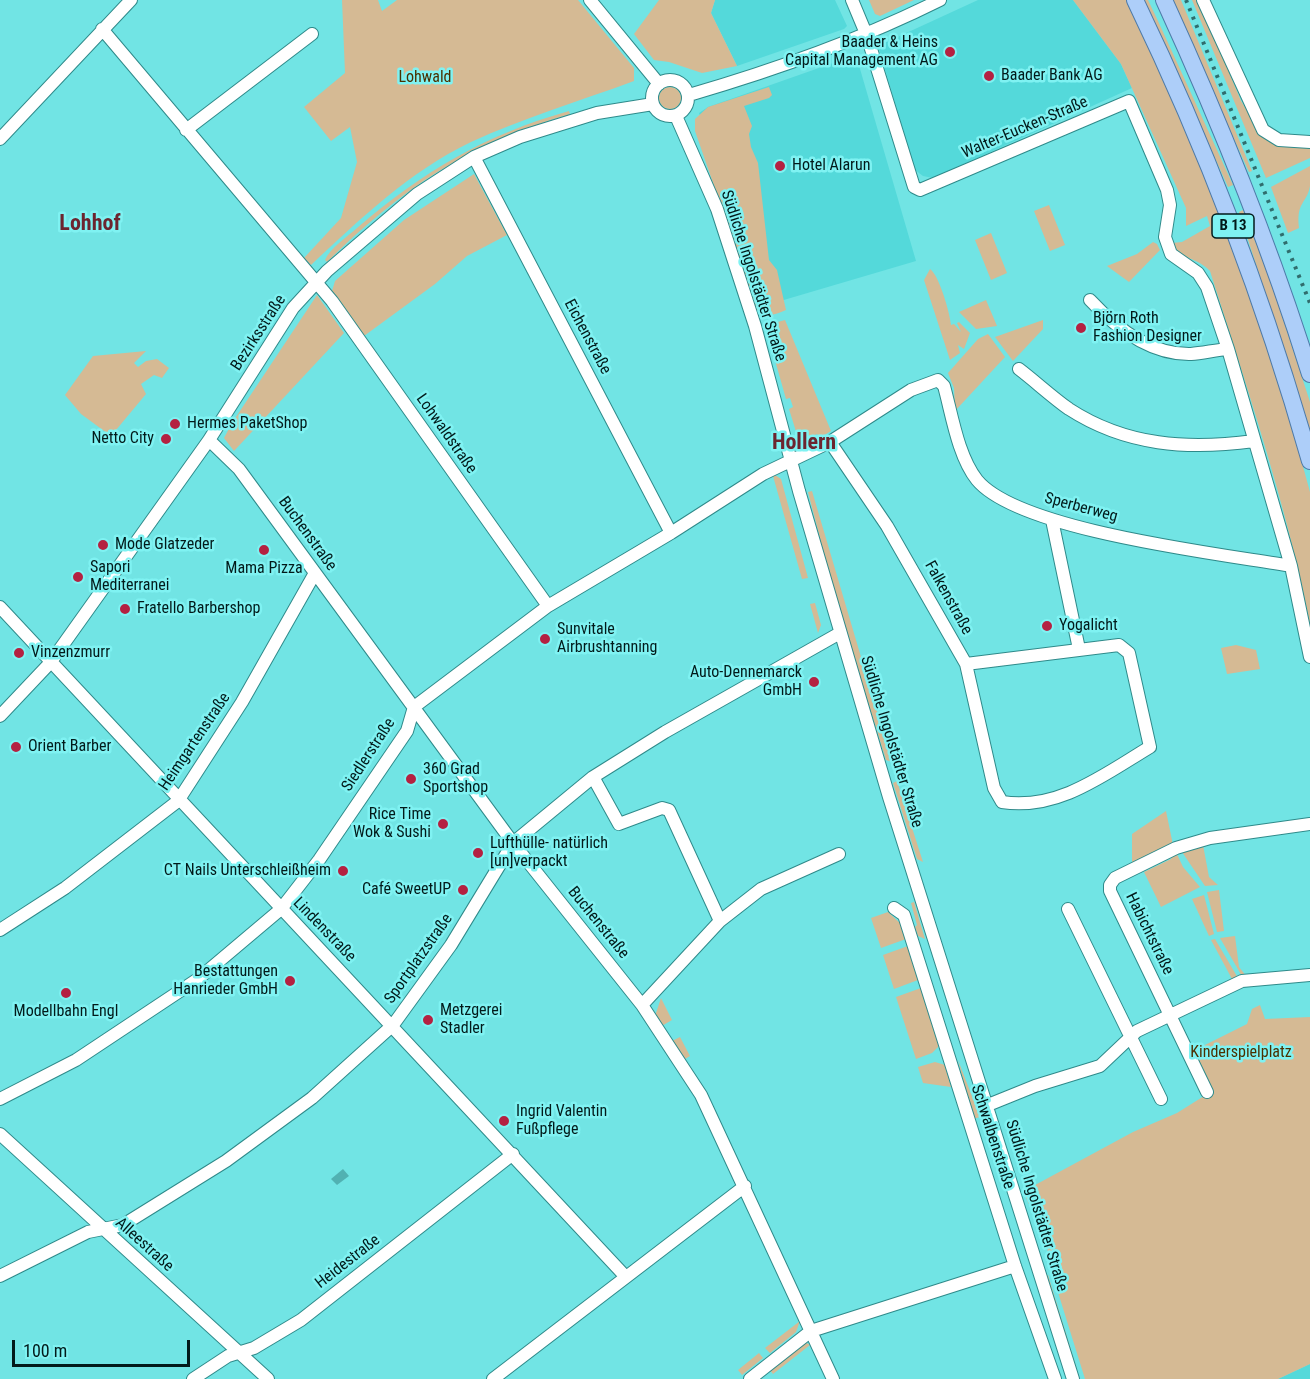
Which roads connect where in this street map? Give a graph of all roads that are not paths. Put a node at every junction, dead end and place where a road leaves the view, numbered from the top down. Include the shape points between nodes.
1 (130, 0) edge
2 (590, 0) edge
3 (852, 0) edge
4 (940, 0) edge
5 (1135, 0) edge
6 (1164, 0) edge
7 (1203, 0) edge
8 (102, 29) junction
9 (312, 34) dead end
10 (867, 36) junction
11 (659, 84) junction
12 (688, 95) junction
13 (652, 104) junction
14 (676, 116) junction
15 (186, 130) junction
16 (0, 139) edge
17 (1310, 142) edge
18 (474, 157) junction
19 (315, 282) junction
20 (1090, 300) dead end
21 (1228, 349) junction
22 (1019, 369) dead end
23 (1310, 374) edge
24 (938, 380) joint
25 (209, 440) junction
26 (1254, 441) junction
27 (830, 442) junction
28 (1310, 460) edge
29 (792, 462) junction
30 (1052, 520) junction
31 (671, 533) junction
32 (1291, 566) junction
33 (315, 573) junction
34 (548, 606) junction
35 (0, 607) edge
36 (840, 633) junction
37 (1079, 649) junction
38 (1310, 657) edge
39 (50, 663) junction
40 (966, 664) junction
41 (414, 706) junction
42 (0, 716) edge
43 (592, 777) junction
44 (178, 801) junction
45 (1310, 825) edge
46 (513, 843) junction
47 (839, 854) dead end
48 (894, 908) dead end
49 (281, 909) junction
50 (1068, 909) dead end
51 (720, 921) junction
52 (0, 930) edge
53 (1310, 975) edge
54 (642, 1005) junction
55 (1171, 1015) junction
56 (393, 1025) junction
57 (1131, 1036) junction
58 (1207, 1092) dead end
59 (0, 1099) edge
60 (1161, 1099) dead end
61 (988, 1105) junction
62 (0, 1134) edge
63 (513, 1154) junction
64 (745, 1186) junction
65 (102, 1229) junction
66 (1015, 1266) junction
67 (0, 1276) edge
68 (625, 1276) junction
69 (811, 1331) junction
70 (239, 1353) junction
71 (193, 1379) edge
72 (268, 1379) edge
73 (493, 1379) edge
74 (750, 1379) edge
75 (833, 1379) edge
76 (1055, 1379) edge
77 (1073, 1379) edge

1 - 8 street
2 - 11 street
3 - 10 street
4 - 10 street
5 - 28 main road, B 13 via 1221,193 1267,321
6 - 23 main road, B 13 via 1232,156
7 - 17 street via 1263,130 1279,140
8 - 15 street, Lohwaldstraße
8 - 16 street
9 - 15 street
10 - 12 street
10 - 21 street, Walter-Eucken-Straße via 914,187 920,190 1129,101 1167,190 1170,205 1165,237 1171,254 1198,273 1206,286
11 - 12 street via 677,81
11 - 13 street via 652,93
12 - 14 street via 687,105
13 - 14 street via 665,116
13 - 18 street, Bezirksstraße via 597,113 520,137
14 - 29 street, Südliche Ingolstädter Straße via 717,209 755,326
15 - 19 street, Lohwaldstraße
18 - 19 street, Bezirksstraße via 417,194
18 - 31 street, Eichenstraße
19 - 25 street, Bezirksstraße via 277,333
19 - 34 street, Lohwaldstraße
20 - 21 street via 1108,320 1144,342 1189,354
21 - 26 street, Walter-Eucken-Straße
22 - 26 street via 1094,423 1145,441 1212,447
24 - 27 street, Siedlerstraße via 911,390
24 - 30 street, Sperberweg via 944,386 958,436 976,479 1003,500
25 - 33 street, Buchenstraße via 239,469
25 - 39 street, Bezirksstraße
26 - 32 street, Walter-Eucken-Straße
27 - 29 street, Siedlerstraße
27 - 40 street, Falkenstraße via 887,526
29 - 31 street, Siedlerstraße via 763,474
29 - 36 street, Südliche Ingolstädter Straße
30 - 32 street, Sperberweg via 1093,531
30 - 37 street
31 - 34 street, Siedlerstraße
32 - 38 street, Walter-Eucken-Straße
33 - 41 street, Buchenstraße
33 - 44 street, Heimgartenstraße via 242,702
34 - 41 street, Siedlerstraße
35 - 39 street, Lindenstraße
36 - 43 street, Sportplatzstraße
36 - 61 street, Südliche Ingolstädter Straße
37 - 40 street
37 - 40 street, Falkenstraße via 1112,645 1126,648 1150,747 1066,796 1011,804 1002,802 994,788
39 - 42 street, Bezirksstraße
39 - 44 street, Lindenstraße
41 - 46 street, Buchenstraße
41 - 49 street, Siedlerstraße via 407,730
43 - 46 street, Sportplatzstraße
43 - 51 street via 618,824 662,808 669,810
44 - 49 street, Lindenstraße
44 - 52 street, Heimgartenstraße via 65,888
45 - 55 street, Habichtstraße via 1210,838 1176,848 1113,880 1110,891
46 - 54 street, Buchenstraße
46 - 56 street, Sportplatzstraße via 451,945
47 - 51 street via 761,889
48 - 66 street, Schwalbenstraße via 904,915
49 - 56 street, Lindenstraße
49 - 59 street, Siedlerstraße via 198,979 76,1060
50 - 57 street
51 - 54 street
53 - 55 street via 1242,981
54 - 64 street, Buchenstraße via 702,1095
55 - 57 street
55 - 58 street, Habichtstraße
56 - 63 street, Lindenstraße
56 - 65 street, Sportplatzstraße via 312,1098 226,1161 123,1225
57 - 60 street
57 - 61 street via 1100,1066
61 - 77 street, Südliche Ingolstädter Straße
62 - 65 street, Alleestraße
63 - 68 street, Lindenstraße
63 - 70 street, Heidestraße via 301,1320
64 - 68 street
64 - 69 street, Buchenstraße
65 - 67 street, Sportplatzstraße via 88,1232
65 - 70 street, Alleestraße
66 - 69 street
66 - 76 street, Schwalbenstraße
68 - 73 street
69 - 74 street
69 - 75 street, Buchenstraße
70 - 71 street, Heidestraße
70 - 72 street, Alleestraße

